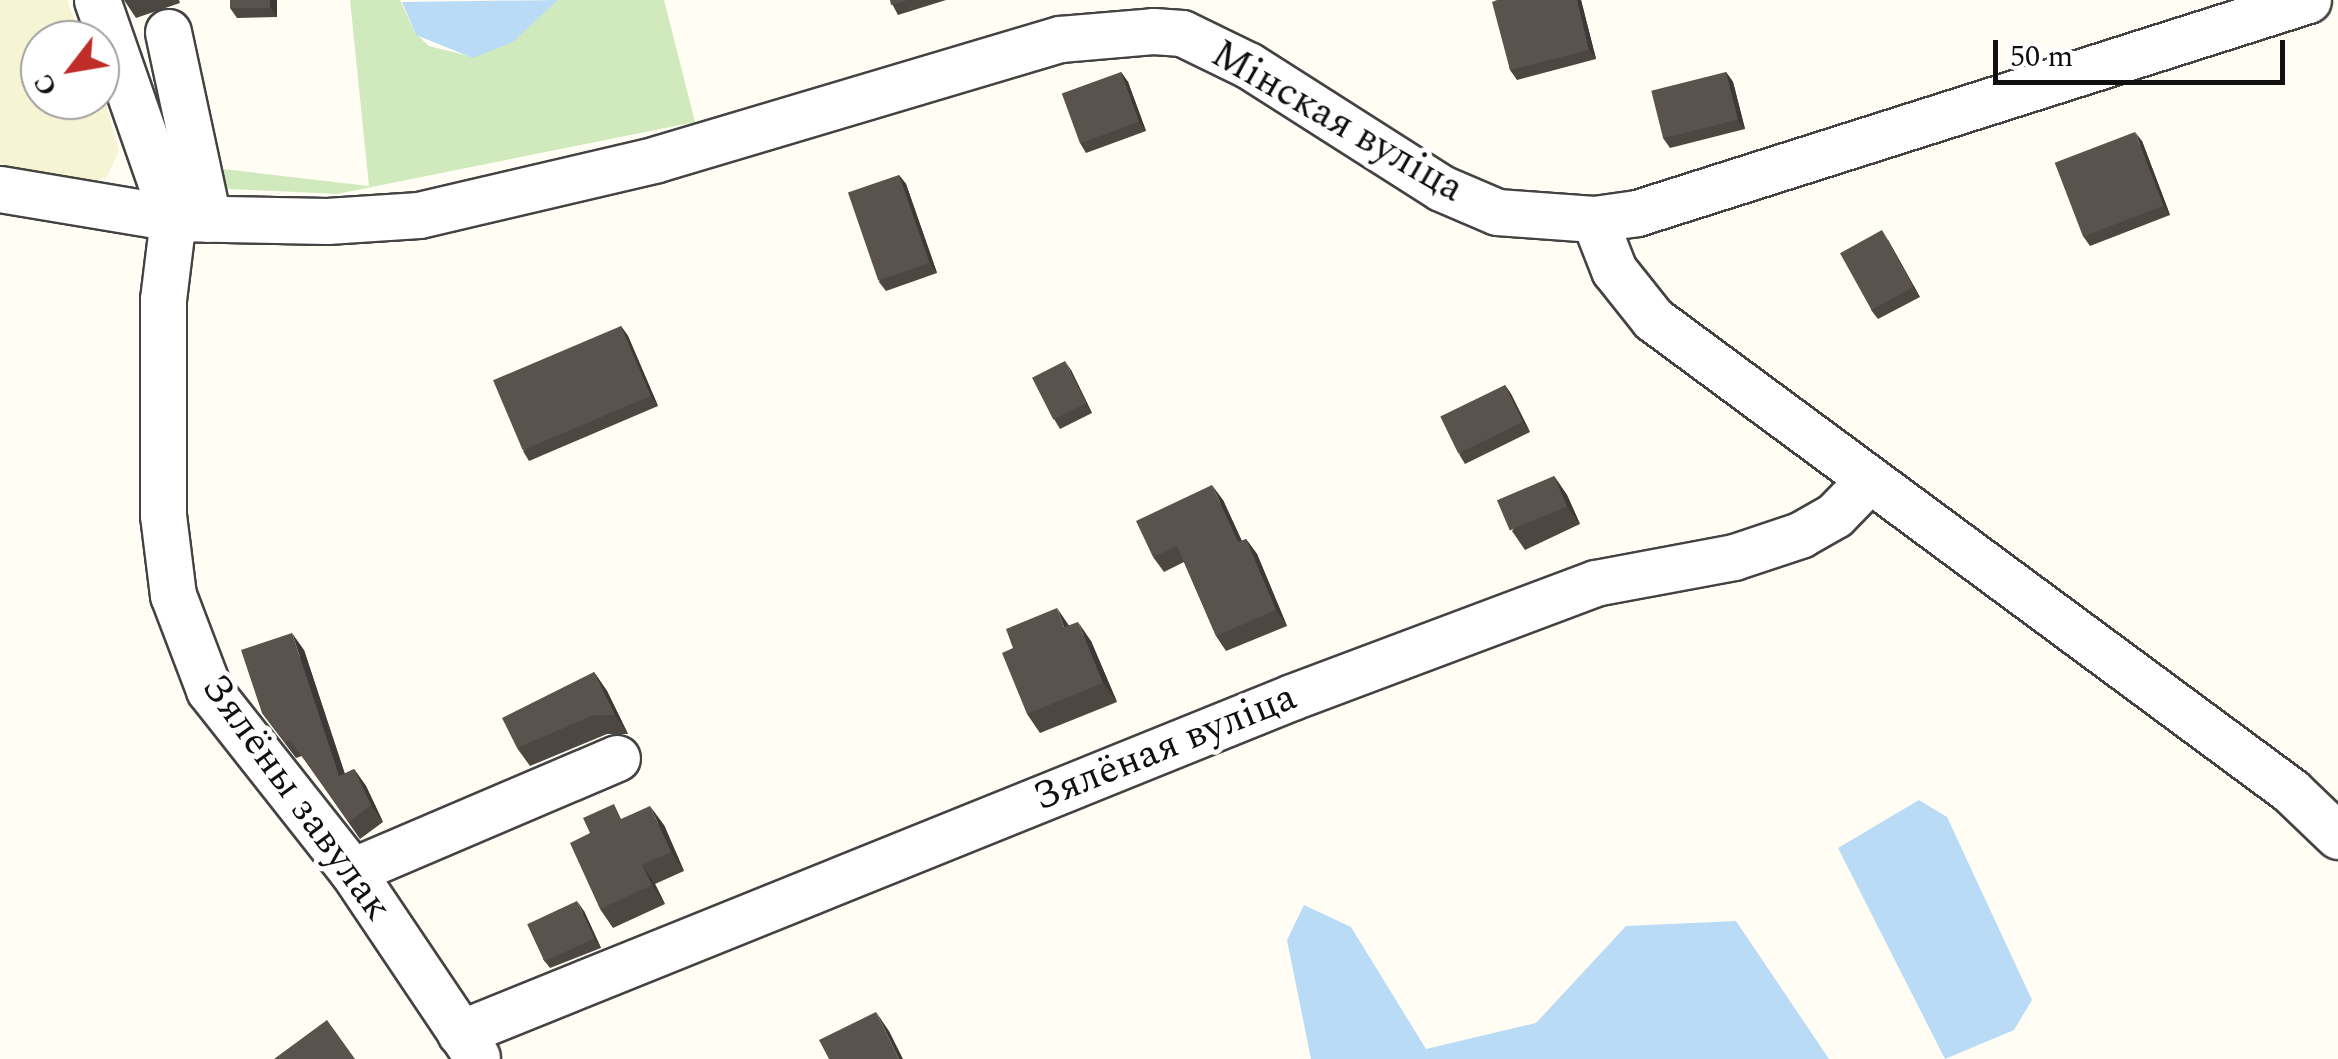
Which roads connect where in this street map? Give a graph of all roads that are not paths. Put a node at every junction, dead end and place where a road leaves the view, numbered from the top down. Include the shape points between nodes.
1 (97, 0) edge
2 (2308, 0) edge
3 (1184, 17) edge
4 (168, 32) dead end
5 (0, 188) edge
6 (206, 219) junction
7 (1594, 219) junction
8 (1868, 482) junction
9 (617, 758) dead end
10 (2338, 836) edge
11 (352, 870) junction
12 (469, 1046) edge

1 - 6 street
2 - 7 street, Мінская вуліца via 1637,212
3 - 6 street, Мінская вуліца via 1060,39 506,199 419,215
3 - 7 street, Мінская вуліца via 1441,188 1497,212
4 - 6 street
5 - 6 street, Мінская вуліца
6 - 11 street, Зялёны завулак via 163,299 163,496 173,595 209,690
7 - 8 street via 1614,270 1653,319
8 - 10 street via 2291,791
8 - 12 street, Зялёная вуліца via 1835,516 1800,535 1734,556 1595,583 1292,697
9 - 11 street
11 - 12 street, Зялёны завулак

